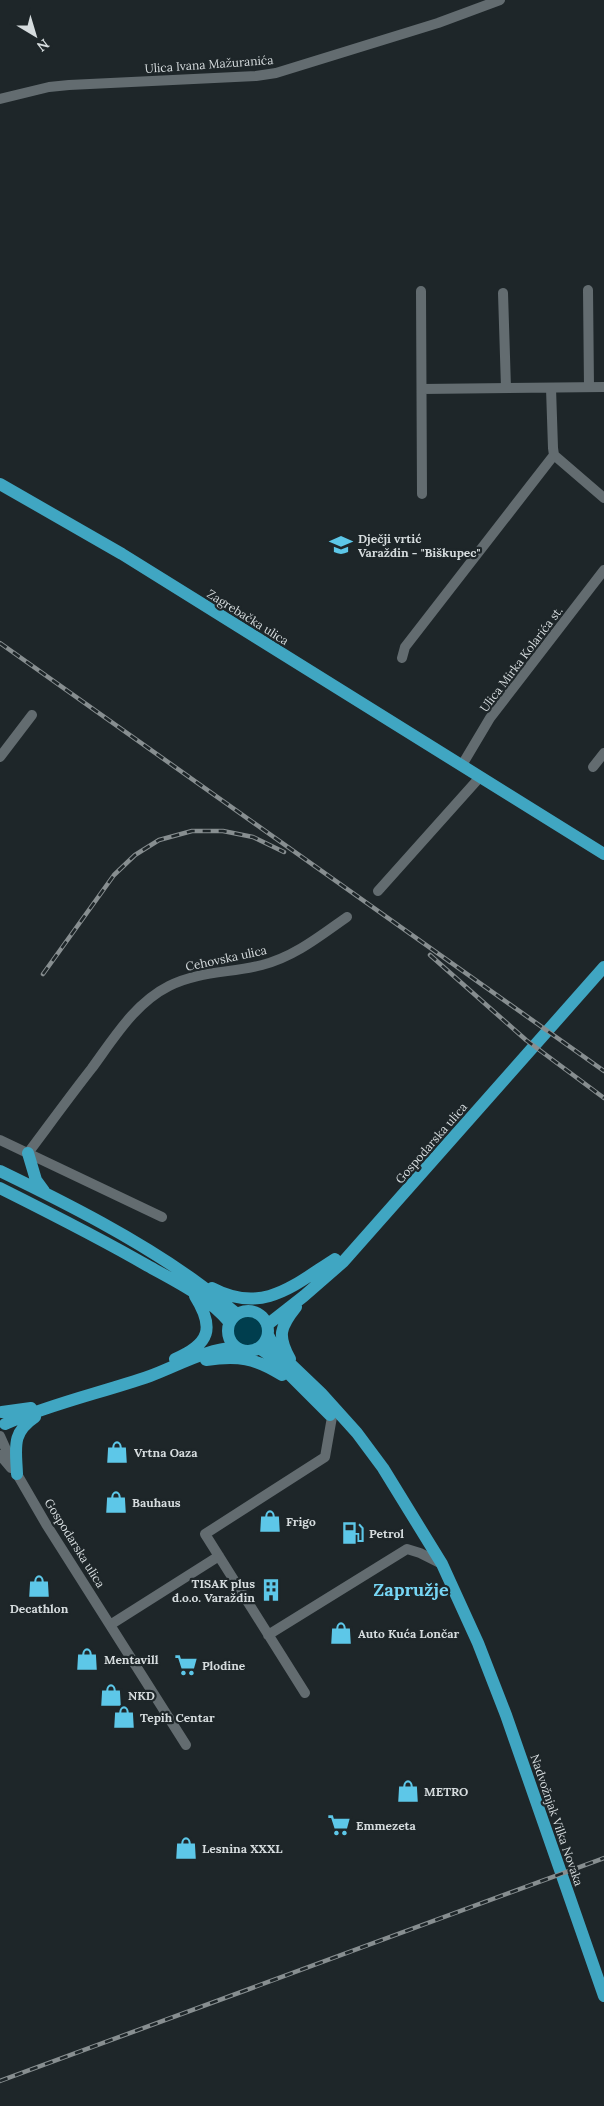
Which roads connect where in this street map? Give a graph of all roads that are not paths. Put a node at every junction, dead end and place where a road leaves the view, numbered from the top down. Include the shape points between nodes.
1 (500, 0) edge
2 (0, 99) edge
3 (588, 290) dead end
4 (421, 291) dead end
5 (503, 293) dead end
6 (589, 387) junction
7 (604, 387) edge
8 (506, 388) junction
9 (551, 388) junction
10 (422, 389) junction
11 (554, 455) junction
12 (0, 484) edge
13 (422, 494) dead end
14 (604, 498) edge
15 (604, 570) edge
16 (402, 658) dead end
17 (32, 715) dead end
18 (604, 752) edge
19 (0, 757) edge
20 (462, 765) junction
21 (593, 767) dead end
22 (480, 777) junction
23 (604, 854) edge
24 (378, 891) dead end
25 (346, 917) dead end
26 (604, 967) edge
27 (0, 1140) edge
28 (28, 1153) junction
29 (0, 1171) edge
30 (0, 1188) edge
31 (46, 1193) junction
32 (162, 1217) dead end
33 (357, 1245) junction
34 (335, 1259) junction
35 (196, 1288) junction
36 (304, 1296) junction
37 (254, 1312) junction
38 (231, 1323) junction
39 (267, 1330) junction
40 (236, 1348) junction
41 (259, 1348) junction
42 (173, 1366) junction
43 (299, 1371) junction
44 (150, 1376) junction
45 (300, 1384) junction
46 (51, 1405) junction
47 (332, 1417) junction
48 (1, 1423) edge
49 (0, 1455) edge
50 (17, 1474) junction
51 (392, 1483) junction
52 (219, 1556) junction
53 (442, 1564) junction
54 (110, 1625) junction
55 (268, 1635) junction
56 (305, 1693) dead end
57 (186, 1745) dead end
58 (604, 1996) edge

1 - 2 street, Ulica Ivana Mažuranića via 438,23 276,73 69,85
3 - 6 street
4 - 10 street
5 - 8 street
6 - 7 street
6 - 9 street
8 - 9 street
8 - 10 street
9 - 11 street
10 - 13 street
11 - 14 street
11 - 16 street via 405,647
12 - 20 main road, Zagrebačka ulica via 122,554
15 - 20 street, Ulica Mirka Kolarića st. via 490,718
17 - 19 street
18 - 21 street
20 - 22 main road, Zagrebačka ulica
22 - 23 main road, Zagrebačka ulica
22 - 24 street
25 - 28 street, Cehovska ulica via 294,954 260,966 183,980 154,996 129,1018
26 - 33 main road, Gospodarska ulica
27 - 28 street
28 - 31 main road via 36,1180
28 - 32 street
29 - 31 main road
30 - 35 main road
31 - 35 main road via 142,1246
33 - 34 main road
33 - 36 main road, Gospodarska ulica via 330,1275
34 - 35 main road via 292,1288 272,1296 253,1299
34 - 37 main road via 284,1302 269,1310
35 - 38 main road
35 - 44 main road via 206,1315 206,1335 195,1348 167,1362
36 - 39 main road, Gospodarska ulica
36 - 43 main road via 285,1322 282,1334 285,1349
37 - 38 main road via 242,1312
37 - 39 main road via 264,1319
38 - 40 main road via 228,1338
38 - 42 main road via 214,1344
39 - 41 main road
39 - 43 main road via 276,1350
40 - 41 main road via 248,1351
40 - 42 main road via 218,1350
41 - 45 main road
42 - 44 main road
43 - 51 main road via 357,1434
44 - 45 main road via 207,1360 244,1358 265,1364
44 - 46 main road, Gospodarska ulica
45 - 47 main road
46 - 48 main road, Gospodarska ulica
46 - 50 main road via 24,1424 17,1436
47 - 51 main road
47 - 52 street via 325,1458 205,1534
48 - 50 street, Gospodarska ulica
49 - 50 street, Gospodarska ulica
50 - 54 street, Gospodarska ulica
51 - 53 main road, Nadvožnjak Vilka Novaka
52 - 54 street
52 - 55 street
53 - 55 street via 407,1549
53 - 58 main road, Nadvožnjak Vilka Novaka via 470,1622 506,1715
54 - 57 street, Gospodarska ulica
55 - 56 street

